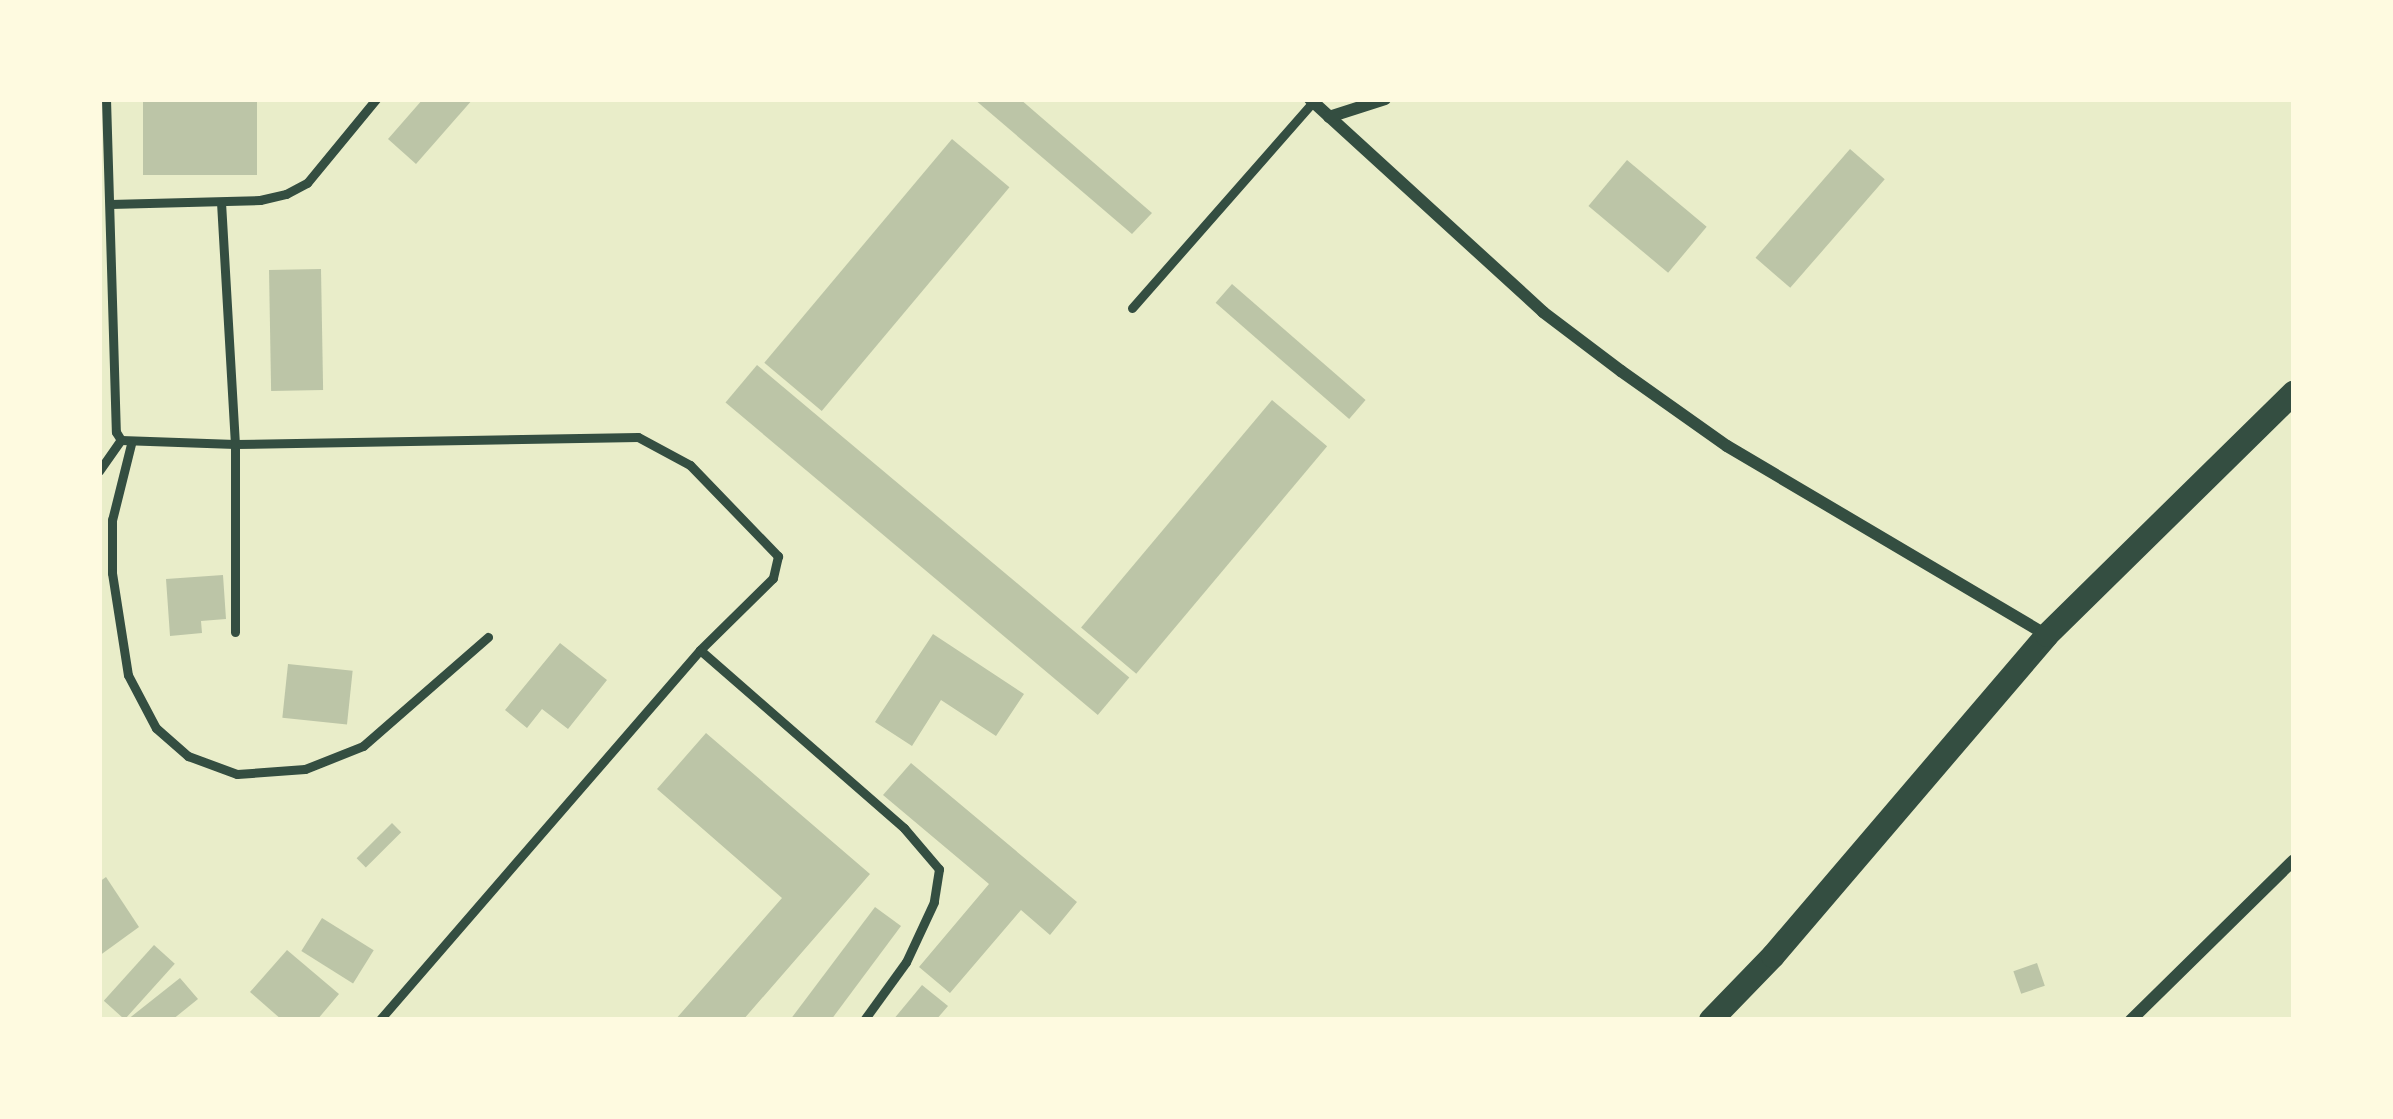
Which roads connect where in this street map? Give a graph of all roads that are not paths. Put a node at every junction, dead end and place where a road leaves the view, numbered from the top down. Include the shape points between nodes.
1 (106, 99) edge
2 (376, 99) edge
3 (1385, 99) edge
4 (1312, 100) edge
5 (1329, 116) junction
6 (220, 202) junction
7 (110, 204) junction
8 (99, 261) edge
9 (112, 261) junction
10 (1132, 308) dead end
11 (2294, 392) edge
12 (126, 442) junction
13 (235, 444) junction
14 (99, 471) edge
15 (235, 632) dead end
16 (2047, 634) junction
17 (488, 637) dead end
18 (700, 650) junction
19 (2294, 860) edge
20 (379, 1020) edge
21 (864, 1020) edge
22 (1711, 1020) edge
23 (2131, 1020) edge

1 - 7 lane
2 - 6 lane via 297,190
3 - 5 street
4 - 5 street
4 - 10 lane
5 - 16 street via 1543,312 1621,371 1727,446
6 - 7 lane
6 - 13 lane
7 - 9 lane
8 - 9 lane
9 - 12 lane via 116,432
11 - 16 main road
12 - 13 lane
12 - 14 lane
12 - 17 lane via 112,573 128,675 156,728 188,756 237,774 304,769 363,746
13 - 15 lane
13 - 18 lane via 599,434 654,443 690,465 778,556 773,578
16 - 22 main road
18 - 20 lane
18 - 21 lane via 904,827 939,869 934,902 906,962
19 - 23 street

